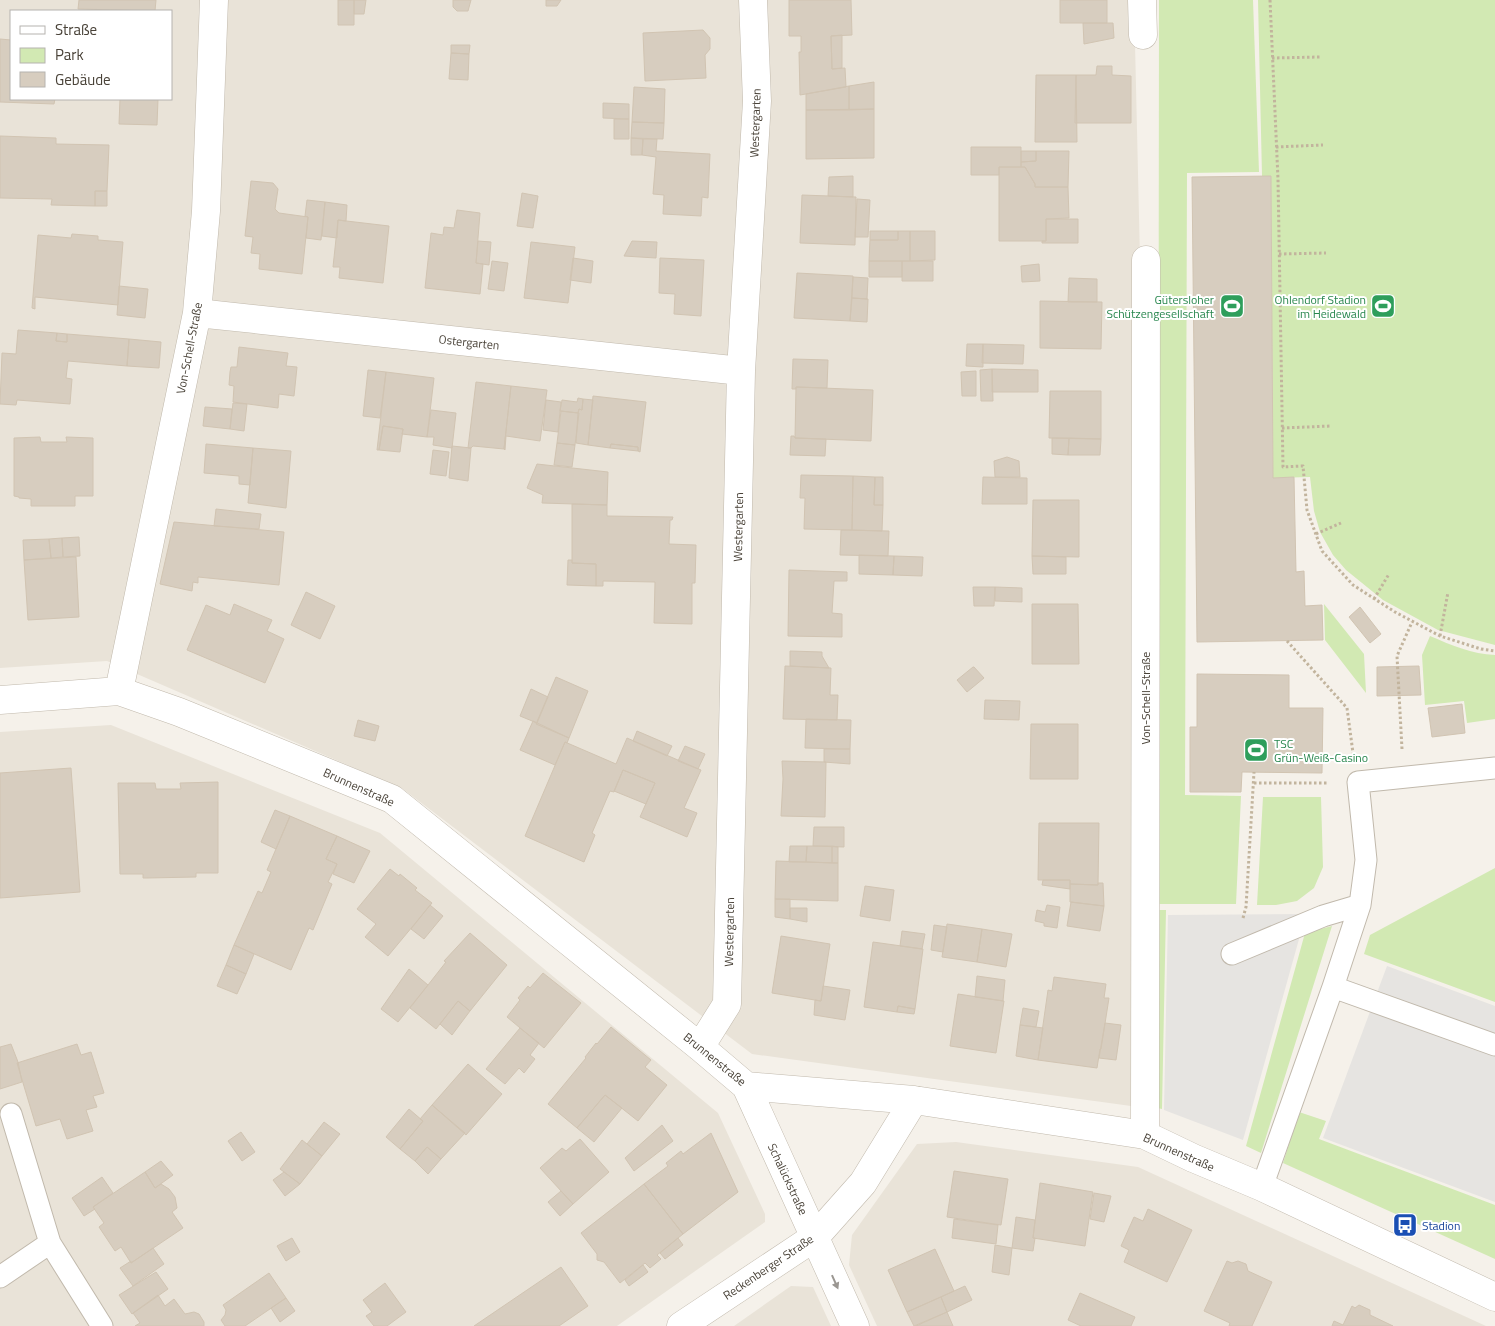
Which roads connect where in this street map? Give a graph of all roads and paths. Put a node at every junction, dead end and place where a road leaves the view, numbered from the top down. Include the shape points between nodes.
1 (214, 0) edge
2 (753, 0) edge
3 (1142, 0) edge
4 (1270, 0) edge
5 (1143, 35) dead end
6 (1320, 57) dead end
7 (1272, 58) junction
8 (1323, 145) dead end
9 (1276, 147) junction
10 (1326, 253) dead end
11 (1279, 254) junction
12 (1146, 260) dead end
13 (197, 313) junction
14 (741, 371) junction
15 (1331, 426) dead end
16 (1282, 428) junction
17 (1341, 524) dead end
18 (1316, 534) junction
19 (1390, 574) dead end
20 (1448, 592) dead end
21 (1374, 599) junction
22 (1412, 622) junction
23 (1440, 636) junction
24 (1286, 641) dead end
25 (1495, 651) edge
26 (119, 691) junction
27 (0, 700) edge
28 (1495, 768) edge
29 (1254, 772) dead end
30 (1405, 777) junction
31 (1358, 782) junction
32 (1254, 783) junction
33 (1360, 905) junction
34 (1232, 954) joint
35 (1333, 987) junction
36 (1495, 1045) edge
37 (700, 1047) junction
38 (746, 1086) junction
39 (914, 1100) junction
40 (11, 1114) dead end
41 (1145, 1135) junction
42 (1262, 1188) junction
43 (815, 1237) junction
44 (50, 1243) junction
45 (0, 1277) edge
46 (1495, 1297) edge
47 (102, 1326) edge
48 (681, 1326) edge
49 (855, 1326) edge

1 - 13 street, Von-Schell-Straße via 206,211
2 - 14 street, Westergarten via 757,101
3 - 5 street
4 - 7 path
6 - 7 path
7 - 9 path
8 - 9 path
9 - 11 path
10 - 11 path
11 - 16 path
12 - 41 street, Von-Schell-Straße
13 - 14 street, Ostergarten
13 - 26 street, Von-Schell-Straße
14 - 37 street, Westergarten via 727,1004
15 - 16 path
16 - 18 path via 1283,467 1303,466 1307,510
17 - 18 path
18 - 21 path via 1322,551 1353,585
19 - 21 path
20 - 23 path
21 - 22 path
22 - 23 path
22 - 30 path via 1397,656
23 - 25 path
24 - 31 path via 1347,708
26 - 27 street, Brunnenstraße
26 - 37 street, Brunnenstraße via 179,712 392,799
28 - 30 lane
29 - 32 path
30 - 31 lane
31 - 32 path
31 - 33 lane via 1366,860
32 - 34 path via 1246,907
33 - 34 lane via 1323,916
33 - 35 lane
35 - 36 lane
35 - 42 lane
37 - 38 street, Brunnenstraße
38 - 39 street, Brunnenstraße
38 - 43 street, Schalückstraße
39 - 41 street, Brunnenstraße
39 - 43 street, Reckenberger Straße via 863,1183
40 - 44 lane
41 - 42 street, Brunnenstraße
42 - 46 street, Brunnenstraße
43 - 48 street, Reckenberger Straße
43 -> 49 street, Schalückstraße
44 - 45 lane
44 - 47 lane

